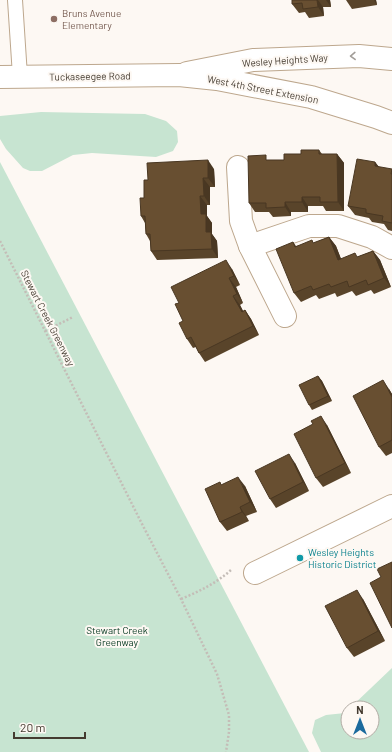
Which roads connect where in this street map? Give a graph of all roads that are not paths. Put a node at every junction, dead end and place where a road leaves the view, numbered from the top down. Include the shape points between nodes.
1 (15, 0) edge
2 (392, 59) edge
3 (179, 75) junction
4 (10, 77) edge
5 (392, 123) edge
6 (238, 167) dead end
7 (250, 246) junction
8 (392, 248) edge
9 (285, 316) dead end
10 (392, 506) edge
11 (255, 573) dead end

1 - 4 lane
2 -> 3 street, Wesley Heights Way via 359,56 253,60
3 - 4 street, Tuckaseegee Road
3 - 5 street, West 4th Street Extension via 224,80 311,97
6 - 7 street via 241,221
7 - 8 street via 309,226 338,226 372,237
7 - 9 street
10 - 11 street

